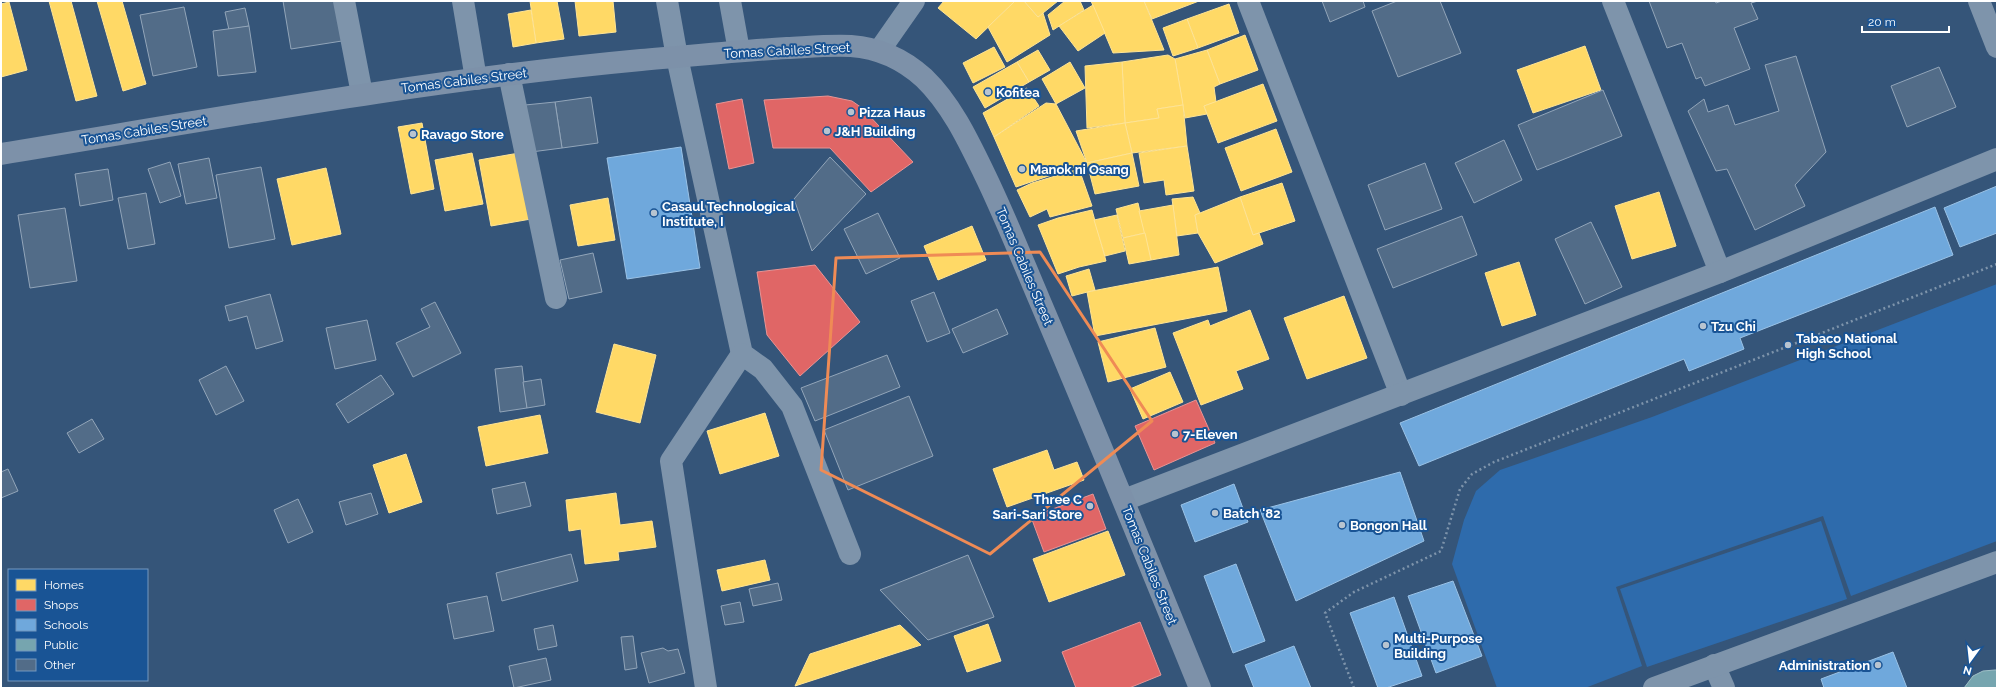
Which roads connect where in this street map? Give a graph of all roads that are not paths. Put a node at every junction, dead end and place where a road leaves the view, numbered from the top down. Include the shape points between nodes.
1 (344, 1) edge
2 (463, 1) edge
3 (667, 1) edge
4 (730, 1) edge
5 (914, 1) edge
6 (1248, 1) edge
7 (1613, 1) edge
8 (1979, 1) edge
9 (1997, 47) edge
10 (739, 51) junction
11 (879, 51) junction
12 (677, 57) junction
13 (509, 74) junction
14 (476, 79) junction
15 (362, 94) junction
16 (1, 154) edge
17 (1997, 159) edge
18 (1720, 272) junction
19 (556, 298) dead end
20 (742, 354) junction
21 (1401, 395) junction
22 (1124, 500) junction
23 (850, 554) dead end
24 (1997, 562) edge
25 (1714, 665) junction
26 (706, 688) edge
27 (1200, 688) edge
28 (1654, 688) edge
29 (1724, 688) edge

1 - 15 street
2 - 14 street
3 - 12 street
4 - 10 street
5 - 11 street
6 - 21 street
7 - 18 street
8 - 9 street
10 - 11 main road, Tomas Cabiles Street via 854,46
10 - 12 main road, Tomas Cabiles Street
11 - 22 main road, Tomas Cabiles Street via 909,66 927,81 945,102 971,146 1000,206
12 - 13 main road, Tomas Cabiles Street
12 - 20 street
13 - 14 main road, Tomas Cabiles Street
13 - 19 street
14 - 15 main road, Tomas Cabiles Street
15 - 16 main road, Tomas Cabiles Street
17 - 18 street
18 - 21 street
20 - 23 street via 763,369 792,406
20 - 26 street via 671,461
21 - 22 street
22 - 27 main road, Tomas Cabiles Street
24 - 25 street
25 - 28 street
25 - 29 street

